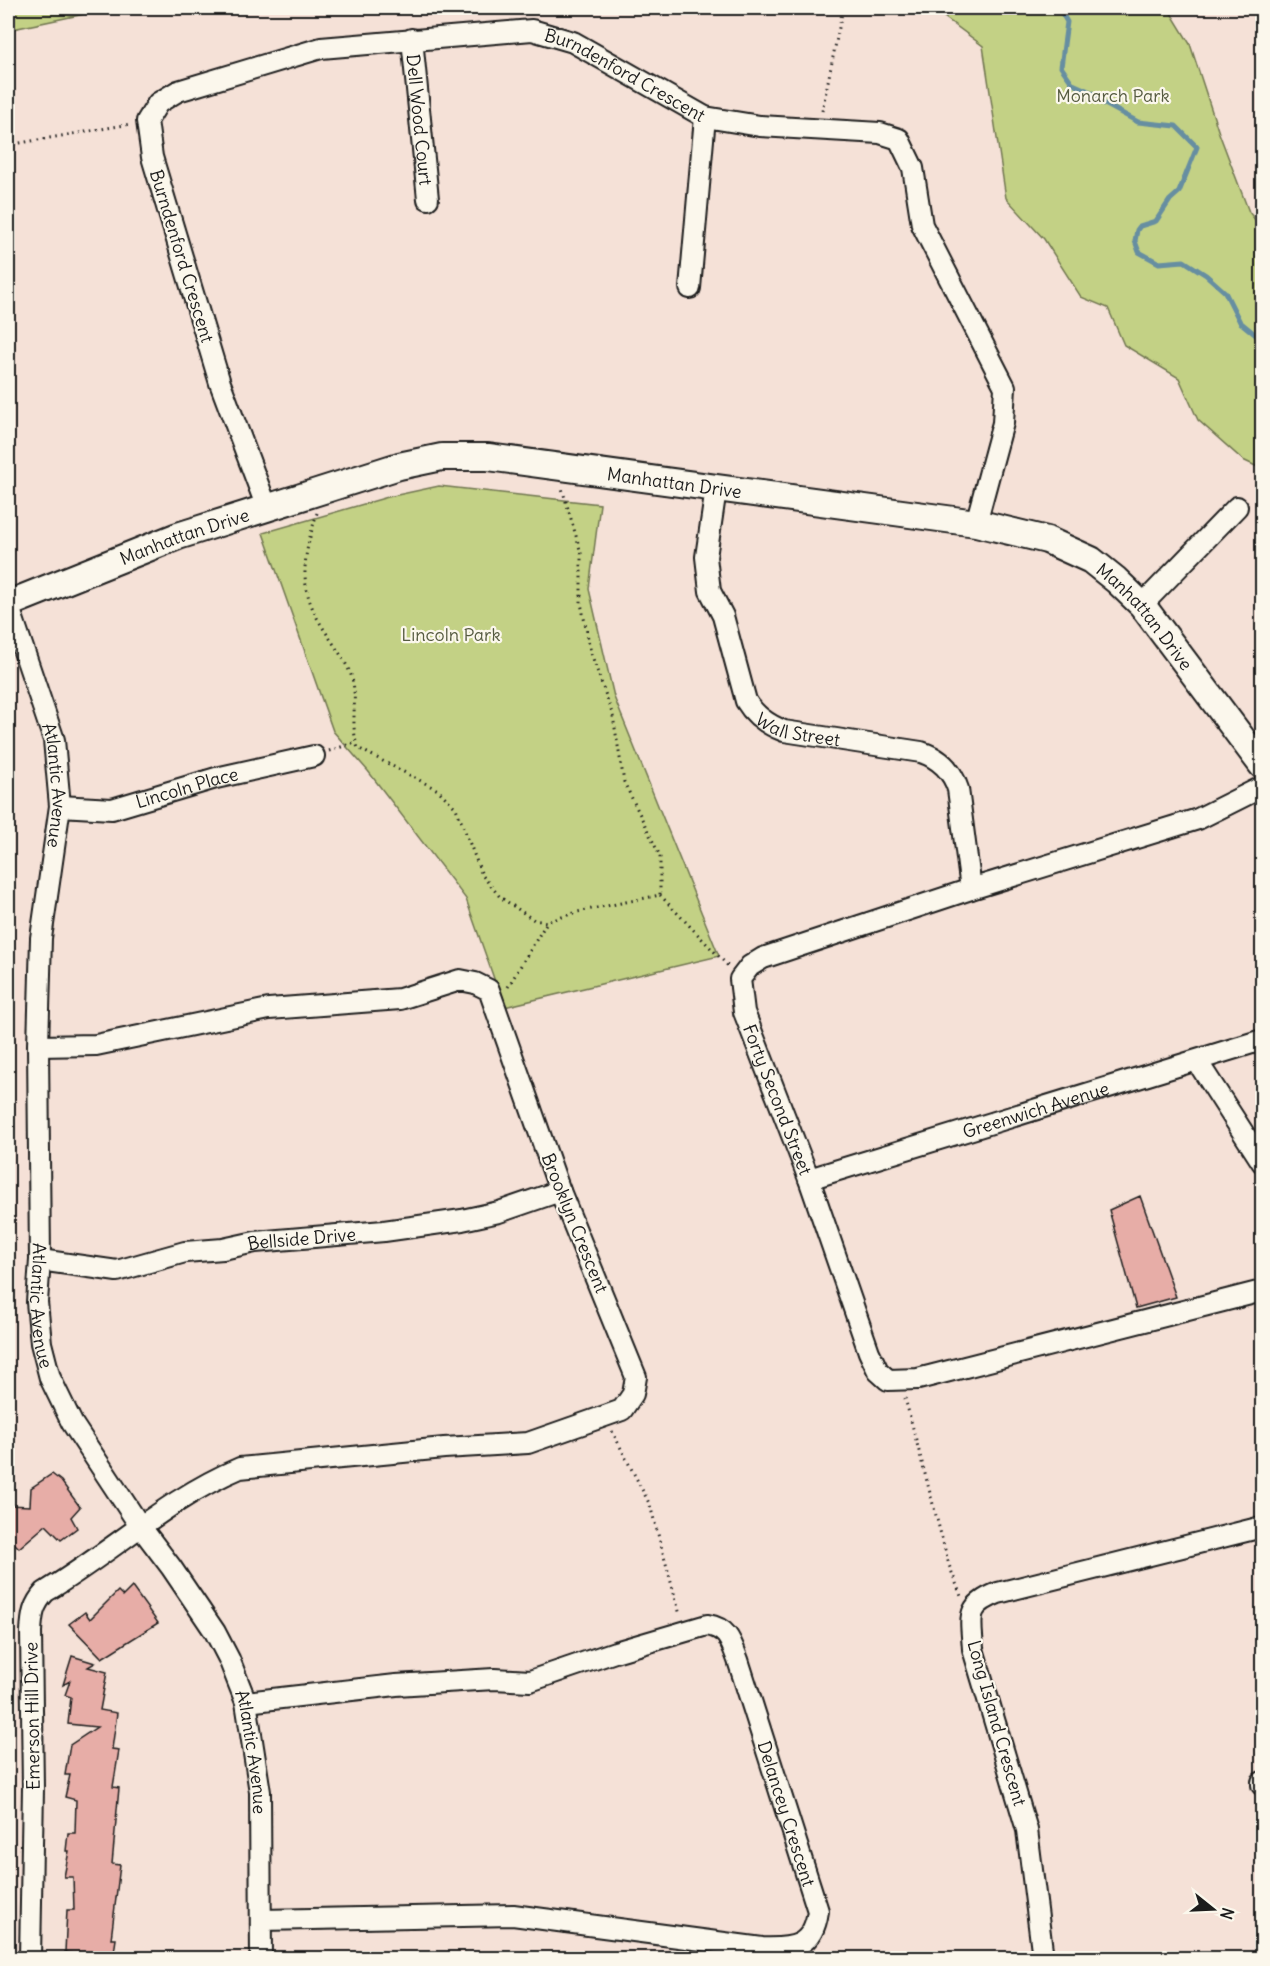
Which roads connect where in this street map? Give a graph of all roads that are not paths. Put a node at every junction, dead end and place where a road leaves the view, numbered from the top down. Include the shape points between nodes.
1 (412, 39) junction
2 (705, 117) junction
3 (428, 199) dead end
4 (690, 288) dead end
5 (716, 489) junction
6 (1237, 507) dead end
7 (267, 508) junction
8 (976, 523) junction
9 (8, 604) edge
10 (1142, 605) junction
11 (314, 756) road end
12 (1263, 765) edge
13 (1263, 788) edge
14 (60, 806) junction
15 (971, 889) junction
16 (1263, 1040) edge
17 (38, 1046) junction
18 (1197, 1060) junction
19 (1263, 1162) edge
20 (809, 1179) junction
21 (560, 1191) junction
22 (40, 1260) junction
23 (1263, 1291) edge
24 (140, 1526) junction
25 (1263, 1527) edge
26 (246, 1702) junction
27 (261, 1920) junction
28 (30, 1959) edge
29 (261, 1959) edge
30 (1043, 1959) edge

1 - 2 street, Burndenford Crescent via 532,30 549,34 573,42
1 - 3 street, Dell Wood Court
1 - 7 street, Burndenford Crescent via 321,48 283,58 178,91 158,103 147,121 164,201 220,383
2 - 4 street
2 - 8 street, Burndenford Crescent via 760,126 880,133 899,140 913,168 922,225 1005,387 1003,423
5 - 7 street, Manhattan Drive via 488,457 442,457 399,466
5 - 8 street, Manhattan Drive
5 - 15 street, Wall Street via 706,557 710,591 723,616 746,701 753,712 770,726 784,730 921,752 945,765 958,789
6 - 10 street
7 - 9 street, Manhattan Drive via 178,536
8 - 10 street, Manhattan Drive via 1047,540 1091,560
9 - 14 street, Atlantic Avenue via 54,740
10 - 12 street, Manhattan Drive
11 - 14 street, Lincoln Place via 216,778 112,808
13 - 15 street via 1198,819
14 - 17 street, Atlantic Avenue via 40,938
15 - 20 street, Forty Second Street via 763,958 740,979 744,1012
16 - 18 street, Greenwich Avenue
17 - 21 street, Brooklyn Crescent via 96,1046 269,1010 400,999 460,980 475,983 489,990 496,1006
17 - 22 street, Atlantic Avenue
18 - 19 street
18 - 20 street, Greenwich Avenue
20 - 23 street, Forty Second Street via 869,1352 878,1371 888,1380 901,1381
21 - 22 street, Bellside Drive via 462,1220 184,1252 117,1271
21 - 24 street, Brooklyn Crescent via 636,1377 633,1394 622,1410 528,1443 240,1468 212,1480
22 - 24 street, Atlantic Avenue via 37,1302 50,1378 72,1423
24 - 26 street, Atlantic Avenue via 214,1632
24 - 28 street, Emerson Hill Drive via 45,1592 32,1614
25 - 30 street, Long Island Crescent via 998,1593 975,1606 971,1624 973,1649 1027,1830
26 - 27 street, Atlantic Avenue via 260,1792
26 - 27 street, Delancey Crescent via 396,1685 494,1679 530,1681 707,1625 720,1627 728,1635 738,1660 818,1911 813,1934 786,1949 513,1915
27 - 29 street, Atlantic Avenue

